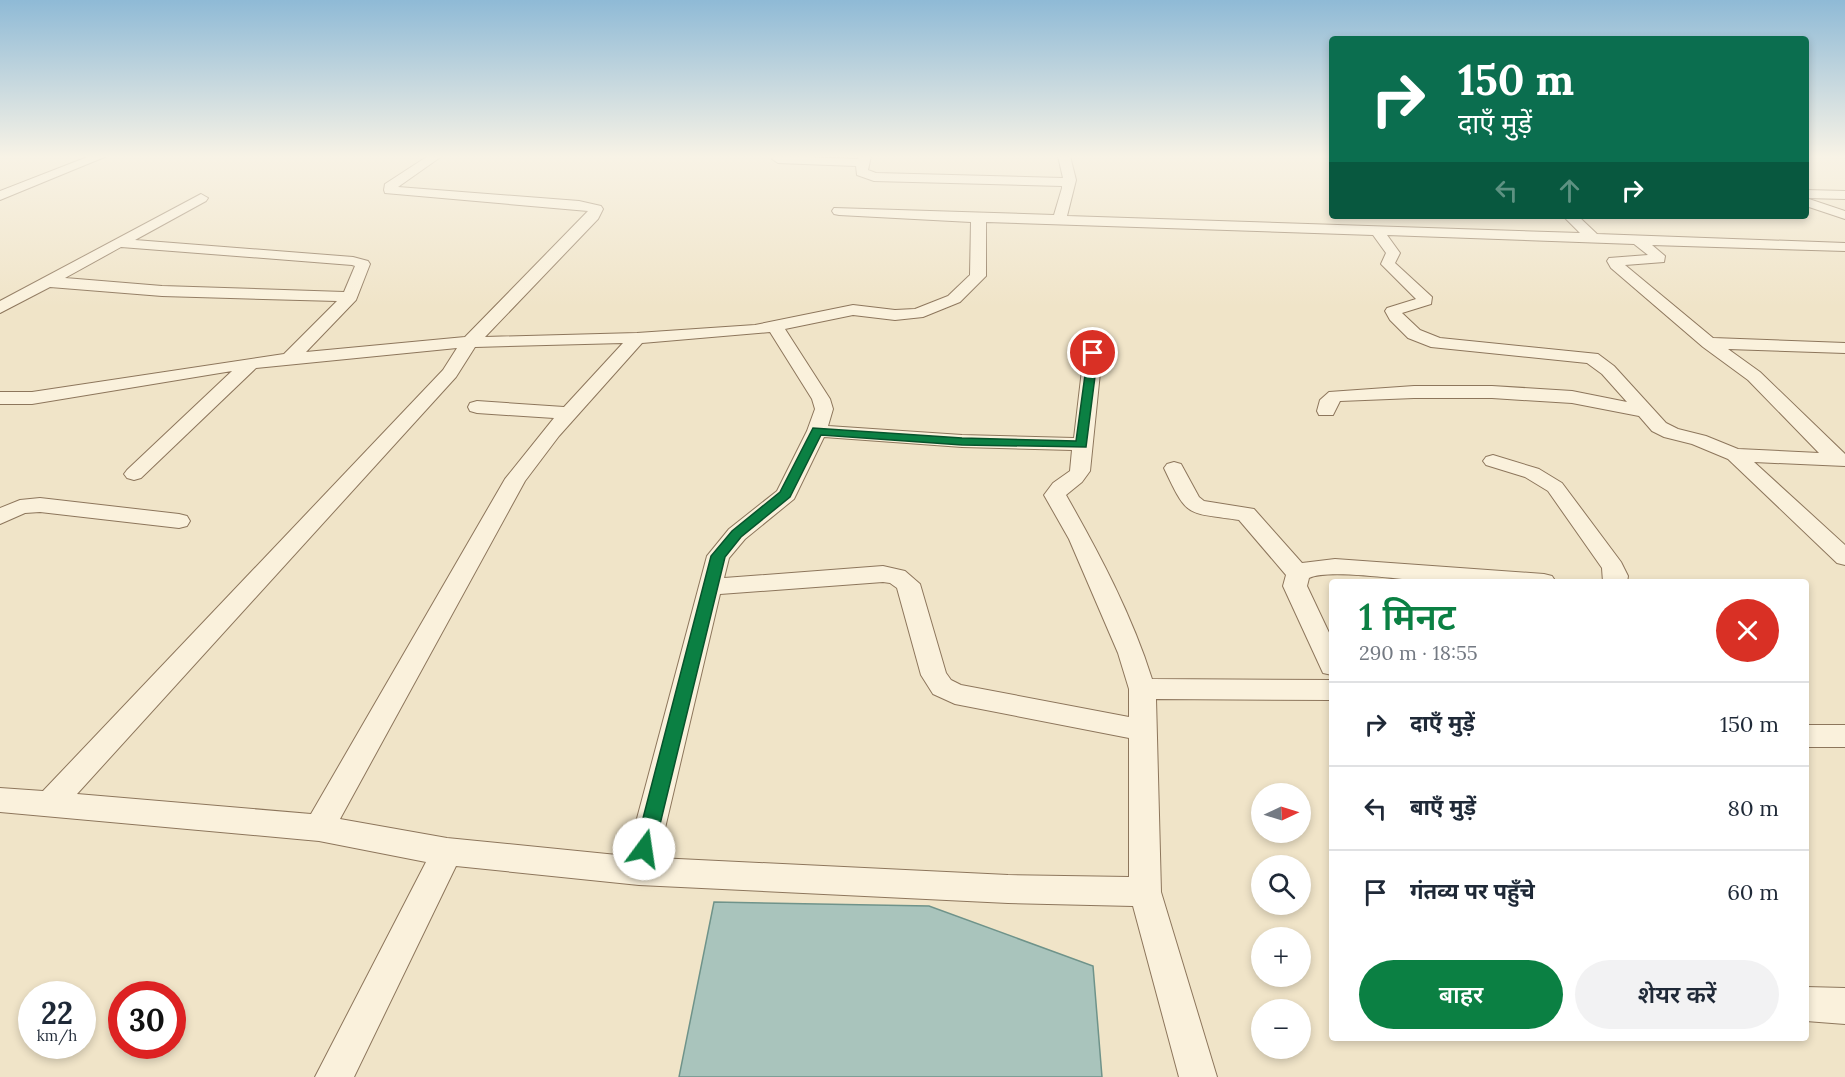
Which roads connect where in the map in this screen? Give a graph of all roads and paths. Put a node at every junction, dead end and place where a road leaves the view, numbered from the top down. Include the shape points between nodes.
1 (186, 206) edge
2 (591, 206) edge
3 (1064, 206) edge
4 (1822, 207) joint
5 (1809, 208) edge
6 (839, 211) dead end
7 (1845, 214) edge
8 (982, 218) junction
9 (1573, 219) edge
10 (1059, 220) junction
11 (1378, 232) junction
12 (1595, 240) junction
13 (1639, 241) junction
14 (120, 243) junction
15 (1845, 247) edge
16 (46, 282) junction
17 (350, 297) junction
18 (0, 308) edge
19 (775, 327) junction
20 (637, 338) junction
21 (470, 342) junction
22 (1709, 343) junction
23 (1845, 348) edge
24 (1093, 353) dead end
25 (289, 359) junction
26 (251, 363) junction
27 (0, 398) edge
28 (477, 407) dead end
29 (1326, 411) dead end
30 (1643, 411) junction
31 (569, 413) junction
32 (817, 431) junction
33 (1082, 444) junction
34 (1735, 455) junction
35 (1492, 460) dead end
36 (1842, 460) edge
37 (1174, 468) dead end
38 (134, 474) dead end
39 (0, 518) edge
40 (179, 521) dead end
41 (1845, 558) edge
42 (1298, 574) junction
43 (1502, 579) edge
44 (1616, 579) edge
45 (711, 587) junction
46 (1329, 660) edge
47 (1142, 689) junction
48 (1329, 690) edge
49 (1142, 730) junction
50 (1809, 736) edge
51 (1845, 736) edge
52 (0, 800) edge
53 (51, 803) junction
54 (319, 828) junction
55 (447, 852) junction
56 (639, 871) junction
57 (1145, 892) junction
58 (1809, 1004) edge
59 (1845, 1006) edge
60 (334, 1077) edge
61 (1198, 1077) edge

1 - 14 street
2 - 21 street via 596,209 593,216
3 - 10 street
4 - 5 street
4 - 7 street
6 - 8 street
8 - 10 street
8 - 19 street via 978,222 978,276 943,305 906,315 867,310 839,312
9 - 12 street
10 - 11 street
11 - 12 street
11 - 30 street via 1394,253 1388,264 1424,297 1425,301 1393,311 1414,334 1449,345 1592,358 1608,370
12 - 13 street
13 - 15 street
13 - 22 street via 1659,259 1622,259 1614,261 1616,265
14 - 16 street
14 - 17 street via 353,261 363,264 363,269
16 - 17 street via 162,291
16 - 18 street
17 - 25 street
19 - 20 street
19 - 32 street via 821,399 824,409
20 - 21 street
20 - 31 street
21 - 25 street
21 - 53 street via 450,373
22 - 23 street
22 - 36 street via 1754,376
24 - 33 street
25 - 26 street
26 - 27 street via 32,398
26 - 38 street
28 - 31 street
29 - 30 street via 1329,400 1336,396 1414,392 1558,395
30 - 34 street via 1659,427
31 - 54 street via 515,478
32 - 33 street
32 - 45 street via 786,494 726,544 718,556
33 - 47 street via 1080,471 1076,478 1059,486 1055,495 1089,558 1131,653
34 - 36 street
34 - 41 street
35 - 44 street via 1532,473 1555,487 1612,567
37 - 42 street via 1190,501 1198,507 1246,514
39 - 40 street via 20,507 40,505
42 - 43 street via 1311,568 1335,567
42 - 46 street via 1295,586
45 - 49 street via 897,576 908,584 934,675 942,687 955,694
45 - 56 street
47 - 48 street
47 - 49 street
49 - 57 street
50 - 51 street
52 - 53 street
53 - 54 street
54 - 55 street
55 - 56 street
55 - 60 street
56 - 57 street
57 - 61 street
58 - 59 street

